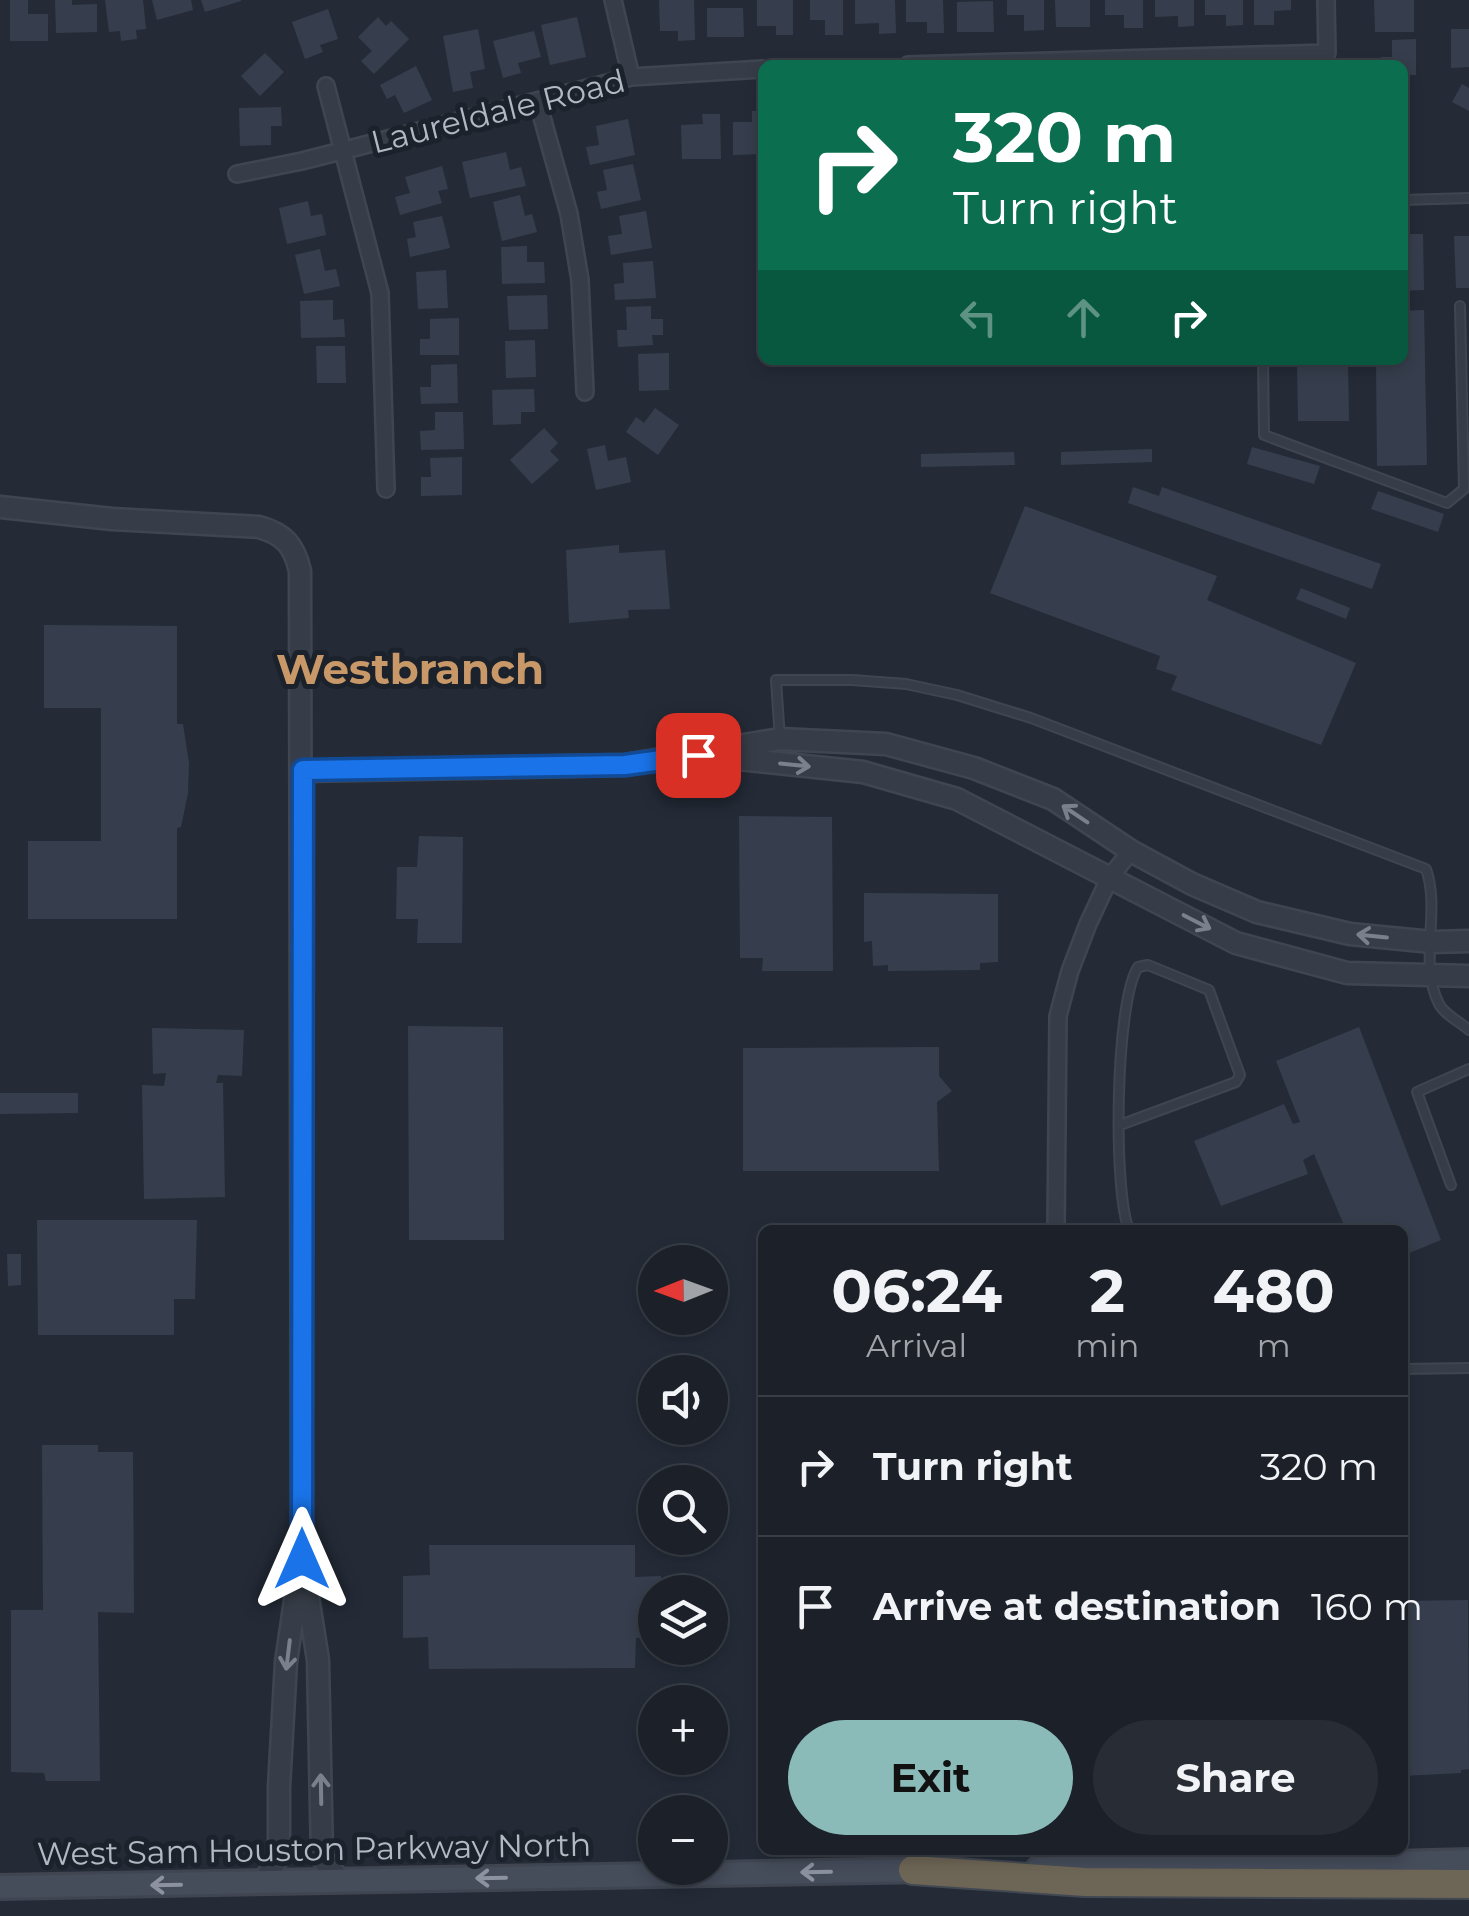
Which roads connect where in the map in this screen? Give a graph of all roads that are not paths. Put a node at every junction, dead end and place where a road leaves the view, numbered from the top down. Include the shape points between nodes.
1 (613, 0) edge
2 (1326, 0) edge
3 (1083, 60) edge
4 (758, 69) edge
5 (631, 77) junction
6 (326, 86) dead end
7 (538, 103) junction
8 (345, 149) junction
9 (237, 174) dead end
10 (1469, 198) edge
11 (1408, 200) edge
12 (1460, 306) dead end
13 (1263, 365) edge
14 (585, 392) dead end
15 (1466, 430) edge
16 (386, 488) dead end
17 (0, 507) edge
18 (780, 739) junction
19 (698, 755) junction
20 (303, 770) junction
21 (1131, 851) junction
22 (1110, 877) junction
23 (1469, 940) edge
24 (1432, 942) junction
25 (1431, 976) junction
26 (1469, 976) edge
27 (1469, 1030) edge
28 (1469, 1069) edge
29 (1120, 1125) junction
30 (1451, 1186) dead end
31 (1056, 1225) edge
32 (1128, 1225) edge
33 (1469, 1368) edge
34 (1408, 1369) edge
35 (302, 1559) junction
36 (1320, 1857) edge
37 (1244, 1858) edge
38 (1469, 1861) edge
39 (913, 1870) junction
40 (340, 1881) junction
41 (263, 1883) junction
42 (1469, 1884) edge
43 (0, 1887) edge

1 - 5 street
2 - 3 street via 1328,53
4 - 5 street, Laureldale Road
5 - 7 street, Laureldale Road
6 - 8 street
7 - 8 street, Laureldale Road
7 - 14 street via 580,280
8 - 9 street, Laureldale Road
8 - 16 street via 380,293
10 - 11 lane
12 - 15 lane
13 - 15 lane via 1264,435 1447,504 1464,490
17 - 20 street via 279,532 300,571
18 - 19 street
21 -> 18 street via 1054,799 974,768 886,744
18 - 24 lane via 776,680 906,684 957,695 1426,869
19 - 20 street via 608,766
19 -> 22 street via 863,772 957,799
20 - 35 street
21 - 22 street
24 -> 21 street via 1350,934 1257,912
22 -> 25 street via 1236,942 1347,973
22 - 31 street via 1058,1016
23 - 24 street
24 - 25 lane
25 - 26 street
25 - 27 lane via 1440,1006
28 - 30 lane via 1417,1092
29 - 29 lane via 1120,1032 1130,978 1148,964 1209,990 1240,1075
29 - 32 lane
33 - 34 lane
40 -> 35 street via 322,1858 318,1660
35 -> 41 street via 286,1662 279,1856
36 - 37 main road, West Sam Houston Parkway North
36 - 38 main road, West Sam Houston Parkway North
37 - 39 main road, West Sam Houston Parkway North
39 -> 40 main road, West Sam Houston Parkway North
39 - 42 highway via 1085,1882
40 - 41 main road, West Sam Houston Parkway North
41 -> 43 main road, West Sam Houston Parkway North

